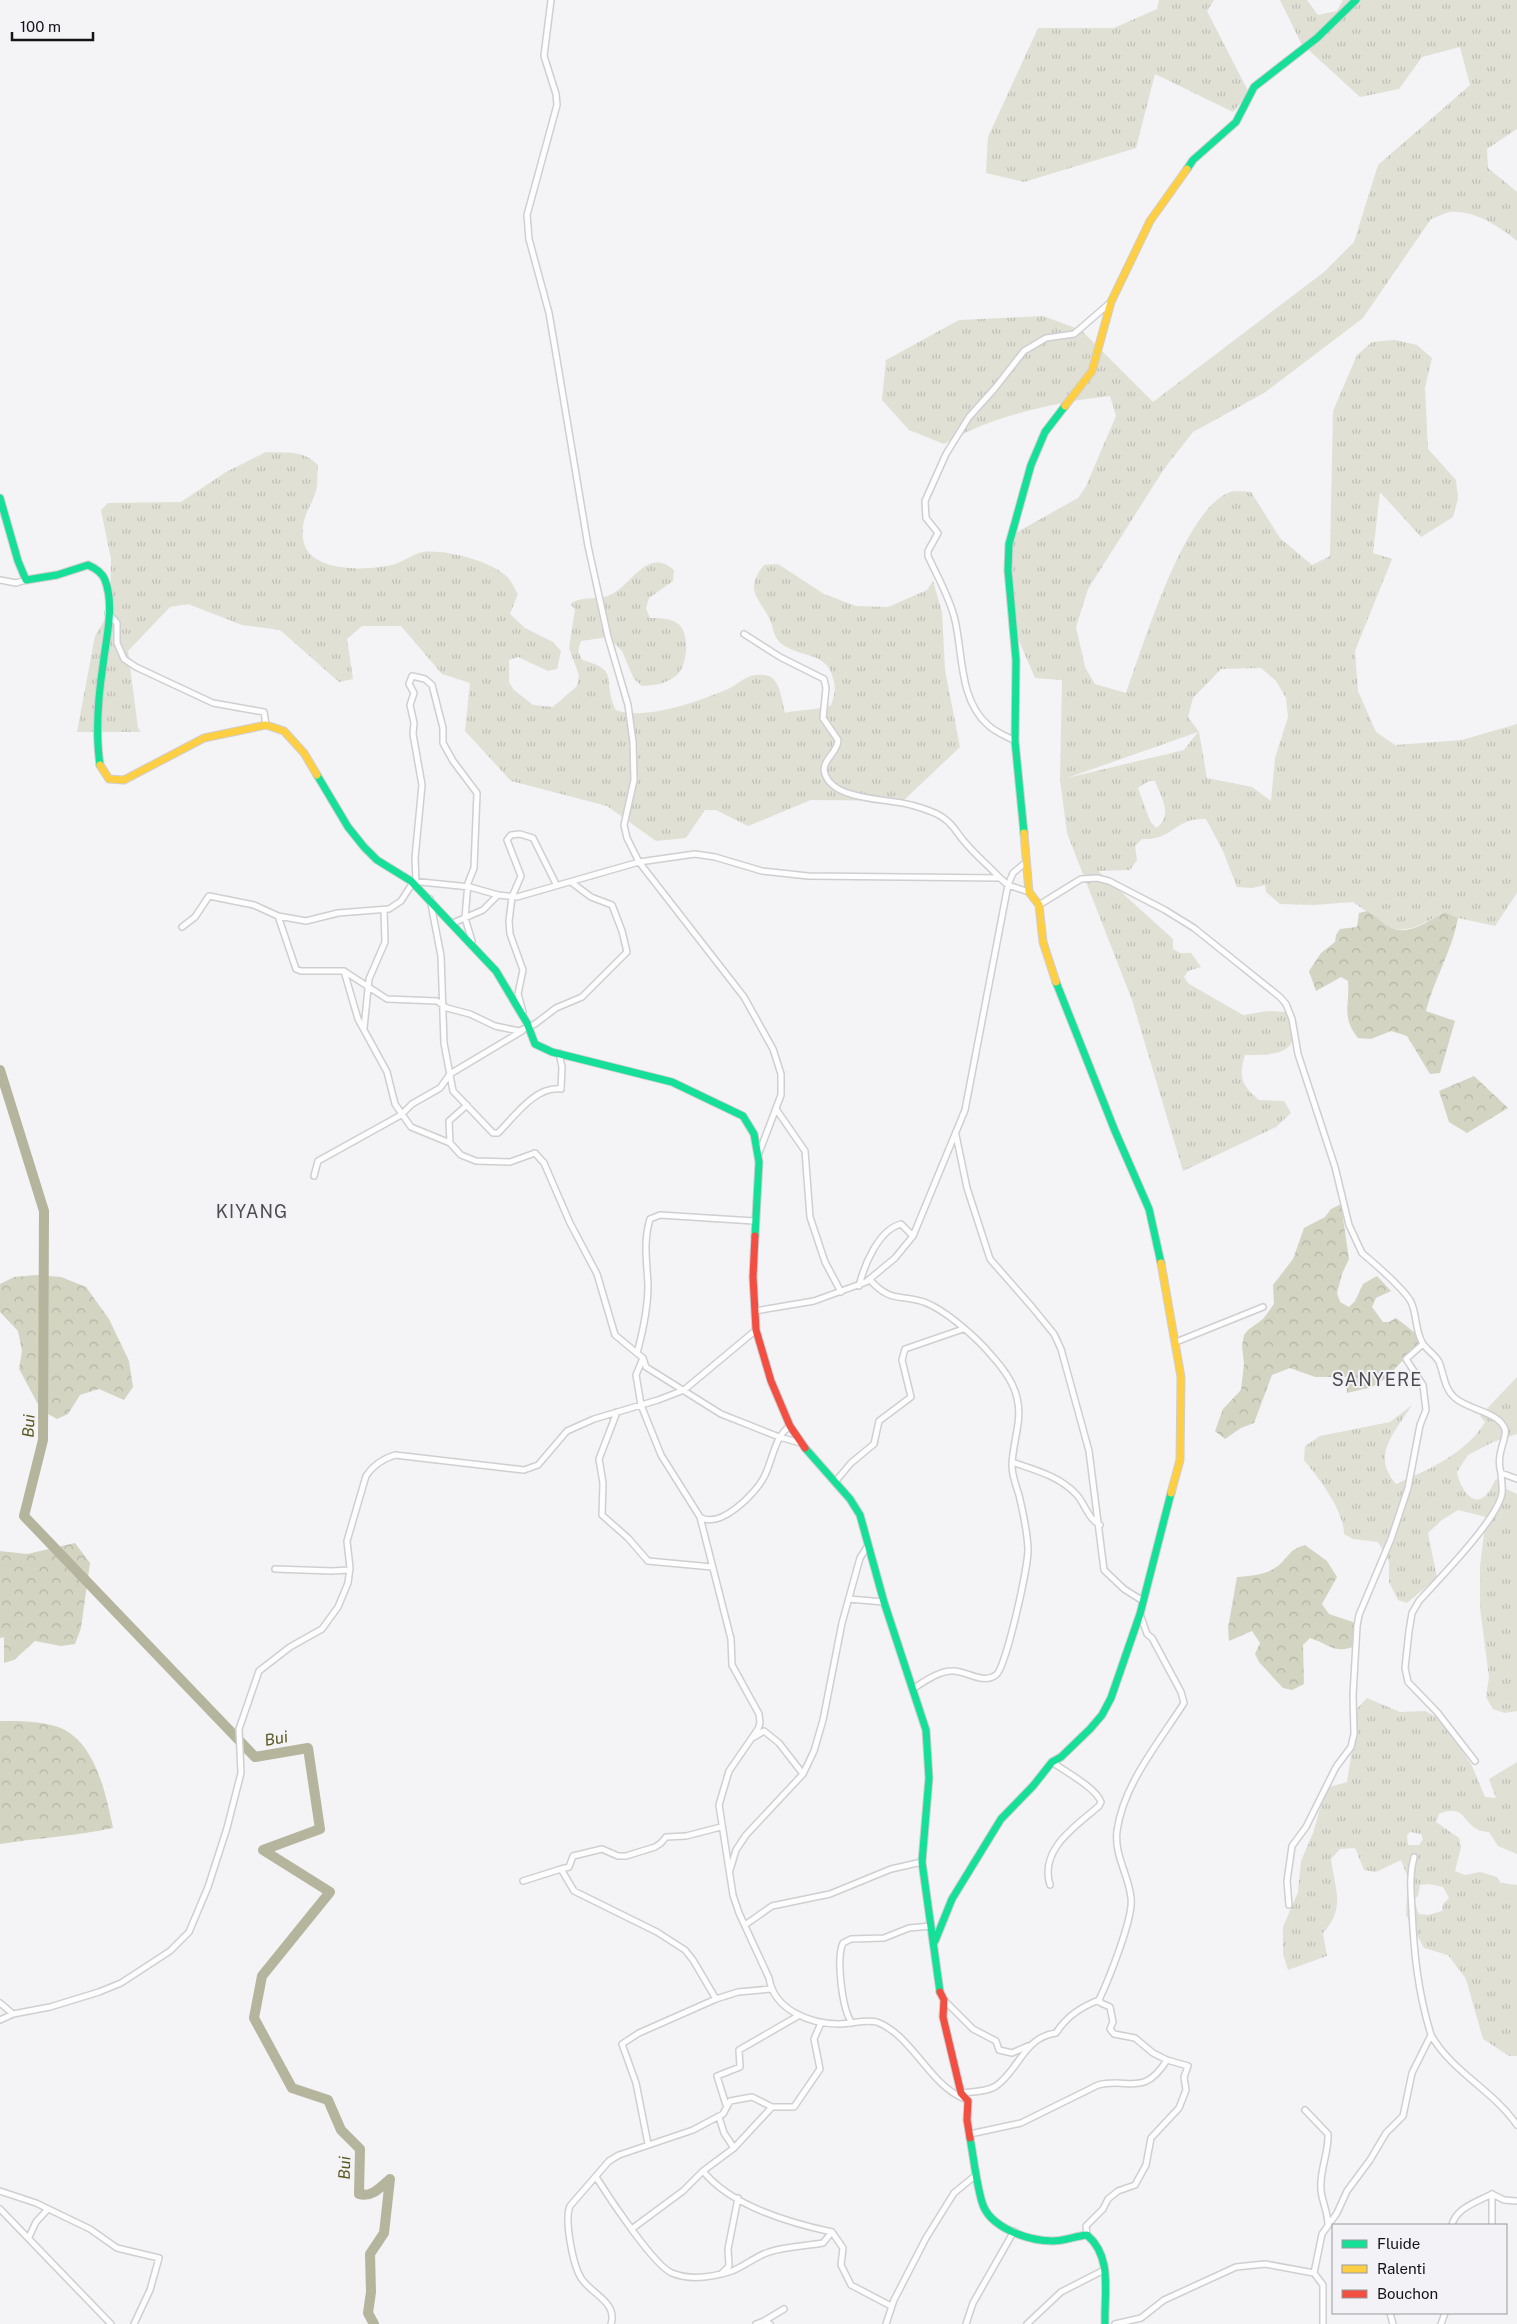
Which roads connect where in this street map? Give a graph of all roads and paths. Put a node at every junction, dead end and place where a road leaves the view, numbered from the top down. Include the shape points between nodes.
1 (551, 0) edge
2 (1356, 0) edge
3 (1111, 302) junction
4 (0, 498) edge
5 (0, 580) edge
6 (26, 580) junction
7 (108, 613) junction
8 (744, 634) dead end
9 (266, 725) junction
10 (1014, 741) junction
11 (639, 862) junction
12 (1025, 863) junction
13 (1000, 878) junction
14 (413, 882) junction
15 (570, 882) junction
16 (556, 884) junction
17 (1008, 885) junction
18 (470, 887) junction
19 (1029, 892) junction
20 (498, 895) junction
21 (512, 897) junction
22 (430, 899) junction
23 (1039, 905) junction
24 (384, 910) junction
25 (443, 914) junction
26 (278, 916) junction
27 (465, 918) junction
28 (433, 920) junction
29 (453, 923) junction
30 (182, 927) dead end
31 (478, 951) junction
32 (344, 971) junction
33 (367, 985) junction
34 (442, 1003) junction
35 (528, 1025) junction
36 (364, 1029) junction
37 (559, 1053) junction
38 (450, 1074) junction
39 (467, 1104) junction
40 (776, 1109) junction
41 (401, 1114) junction
42 (956, 1134) junction
43 (450, 1143) junction
44 (758, 1162) junction
45 (314, 1176) dead end
46 (754, 1221) junction
47 (913, 1236) junction
48 (870, 1280) junction
49 (859, 1286) junction
50 (841, 1292) junction
51 (1263, 1307) dead end
52 (755, 1311) junction
53 (963, 1329) junction
54 (756, 1330) junction
55 (1176, 1342) junction
56 (1423, 1344) junction
57 (637, 1353) junction
58 (643, 1358) junction
59 (684, 1390) junction
60 (641, 1405) junction
61 (617, 1412) junction
62 (790, 1426) junction
63 (779, 1438) junction
64 (801, 1443) junction
65 (1012, 1462) junction
66 (1501, 1473) junction
67 (1517, 1479) edge
68 (836, 1482) junction
69 (700, 1517) junction
70 (1100, 1525) junction
71 (867, 1547) junction
72 (712, 1567) junction
73 (275, 1569) dead end
74 (349, 1570) junction
75 (849, 1599) junction
76 (1143, 1601) junction
77 (884, 1602) junction
78 (1140, 1614) junction
79 (914, 1688) junction
80 (754, 1737) junction
81 (1475, 1760) dead end
82 (1052, 1762) junction
83 (803, 1774) junction
84 (721, 1827) junction
85 (1414, 1857) dead end
86 (922, 1862) junction
87 (561, 1869) junction
88 (731, 1880) junction
89 (523, 1881) dead end
90 (1050, 1885) dead end
91 (1289, 1905) dead end
92 (745, 1925) junction
93 (931, 1926) junction
94 (934, 1942) junction
95 (771, 1989) junction
96 (716, 2000) junction
97 (944, 2000) junction
98 (1099, 2000) junction
99 (0, 2003) edge
100 (13, 2014) junction
101 (798, 2016) junction
102 (0, 2020) edge
103 (821, 2023) junction
104 (852, 2023) junction
105 (1431, 2035) junction
106 (1031, 2046) junction
107 (1167, 2060) junction
108 (961, 2093) junction
109 (968, 2100) junction
110 (726, 2105) junction
111 (772, 2107) junction
112 (1304, 2110) dead end
113 (719, 2116) junction
114 (1517, 2124) edge
115 (970, 2134) junction
116 (648, 2144) junction
117 (734, 2148) junction
118 (703, 2171) junction
119 (976, 2175) junction
120 (596, 2177) junction
121 (0, 2191) edge
122 (1492, 2194) junction
123 (738, 2198) junction
124 (1517, 2201) edge
125 (0, 2209) edge
126 (48, 2209) junction
127 (1452, 2224) edge
128 (1492, 2224) edge
129 (1328, 2225) junction
130 (633, 2228) junction
131 (1014, 2231) junction
132 (832, 2232) junction
133 (1087, 2234) junction
134 (29, 2237) junction
135 (1104, 2270) junction
136 (1314, 2273) junction
137 (720, 2274) junction
138 (892, 2306) junction
139 (784, 2309) dead end
140 (764, 2321) junction
141 (111, 2324) edge
142 (134, 2324) edge
143 (611, 2324) edge
144 (756, 2324) edge
145 (770, 2324) edge
146 (886, 2324) edge
147 (966, 2324) edge
148 (1027, 2324) edge
149 (1106, 2324) edge
150 (1115, 2324) edge
151 (1323, 2324) edge

1 - 11 street via 544,56 557,105 527,215 529,239 549,313 588,546 608,637 628,705 634,780 624,825
2 - 3 main road via 1317,38 1254,86 1236,122 1182,172 1150,221
3 - 10 main road via 1092,371 1045,432 1034,457 1008,544 1016,660
3 - 10 street via 1074,334 1046,338 1019,356 956,436 926,501 926,518 938,533 928,556 956,620 962,667 971,700 989,726
4 - 6 main road
5 - 6 street via 16,583
6 - 7 main road via 69,573 88,565 96,568 105,580
7 - 9 street via 117,623 117,643 124,658 136,668 214,703 264,712
7 - 9 main road via 95,728 102,771 108,780 124,780 204,738
8 - 13 street via 780,658 824,679 823,718 838,740 824,766 825,775 833,787 911,805 939,815
9 - 14 main road via 284,731 304,754 364,847 377,860
10 - 12 main road
11 - 13 street via 695,854 762,871 808,876
11 - 15 street
11 - 40 street via 744,997 773,1049 781,1074 781,1095
12 - 17 street via 1013,873
12 - 19 main road
13 - 17 street
14 - 18 street
14 - 18 street via 422,785 410,705 414,693 410,684 412,676 425,679 432,685 443,728 443,743 452,761 477,793 474,868 469,879
14 - 22 main road
14 - 24 street via 401,901
15 - 16 street
15 - 35 street via 590,897 612,905 627,952 582,997
16 - 21 street
16 - 21 street via 533,838 511,835 507,840 521,876
17 - 19 street
17 - 42 street via 969,1091
18 - 20 street
18 - 27 street
19 - 23 main road
20 - 21 street
20 - 27 street via 483,910
21 - 35 street via 509,929 523,970 518,996
22 - 25 main road
22 - 28 street
23 - 55 main road via 1043,942 1055,980 1114,1131 1149,1209
23 - 56 street via 1081,879 1108,880 1194,928 1280,997 1292,1019 1298,1054 1357,1245 1410,1300
24 - 26 street via 338,913 306,921
24 - 33 street via 384,945
25 - 28 street
25 - 29 main road
26 - 30 street via 254,905 209,896 196,917
26 - 32 street via 296,968 301,971
27 - 29 street
27 - 31 street via 469,936
28 - 34 street via 442,962
29 - 31 main road
31 - 35 main road via 502,980
32 - 33 street
32 - 36 street via 352,1002
33 - 34 street via 386,999
33 - 36 street
34 - 35 street via 447,1008 496,1026 519,1031
34 - 38 street
35 - 37 main road via 535,1044
35 - 38 street
36 - 41 street via 387,1072
37 - 39 street via 561,1089 537,1094 498,1133 493,1133
37 - 44 main road via 672,1082 725,1106 747,1121 755,1137
38 - 39 street via 453,1091
38 - 41 street via 440,1088
39 - 43 street via 449,1122
40 - 44 street via 760,1148
40 - 50 street via 805,1151 810,1217 825,1262
41 - 43 street via 411,1127
41 - 45 street via 318,1160
42 - 47 street
42 - 70 street via 967,1188 990,1259 1054,1334 1061,1349 1088,1450
43 - 57 street via 461,1155 476,1161 510,1162 535,1153 544,1163 570,1224 597,1274 615,1335
44 - 46 main road
46 - 52 main road
46 - 57 street via 660,1215 650,1219 644,1256 648,1285 646,1312
47 - 48 street via 895,1258
47 - 49 street via 901,1224 884,1236 866,1262
48 - 49 street
48 - 53 street via 891,1296 932,1306
49 - 50 street
50 - 52 street via 814,1301
51 - 55 street
52 - 54 main road
53 - 65 street via 994,1358 1017,1396 1018,1424
53 - 68 street via 905,1349 902,1360 911,1397 879,1421 874,1444 850,1463
54 - 59 street
54 - 62 main road via 771,1381
55 - 76 main road via 1181,1377 1180,1460
56 - 66 street via 1438,1360 1446,1386 1454,1398 1505,1427 1498,1463
56 - 91 street via 1406,1359 1424,1388 1426,1410 1408,1488 1357,1626 1354,1734 1306,1827 1292,1846 1287,1881
57 - 58 street
58 - 59 street via 646,1367
58 - 60 street via 636,1375
59 - 60 street
59 - 63 street via 721,1414
60 - 61 street
60 - 69 street via 662,1455
61 - 72 street via 599,1459 603,1484 602,1515 648,1561
61 - 74 street via 594,1418 567,1431 538,1465 524,1470 395,1455 386,1458 366,1476 347,1541
62 - 63 street via 782,1431
62 - 64 main road
63 - 64 street
63 - 69 street via 765,1475 748,1498 722,1517 709,1521
64 - 68 main road
65 - 70 street via 1054,1477 1067,1486 1078,1495 1092,1519
65 - 79 street via 1028,1556 1001,1669 992,1678 953,1670
66 - 67 street
66 - 81 street via 1500,1501 1473,1541 1412,1613 1405,1668 1408,1682 1433,1707
68 - 71 main road via 858,1512
69 - 72 street
70 - 76 street via 1104,1570
71 - 75 street via 860,1558
71 - 77 main road
72 - 80 street via 731,1639 732,1665 759,1714 760,1723
73 - 74 street
74 - 100 street via 348,1583 338,1607 322,1629 290,1647 259,1671 238,1730 241,1773 236,1792 208,1887 189,1932 170,1951 121,1983 50,2007
75 - 77 street
75 - 83 street via 818,1744
76 - 78 main road
77 - 79 main road
78 - 82 main road via 1102,1715
78 - 98 street via 1147,1634 1181,1692 1184,1703 1127,1797 1117,1832 1118,1857 1131,1898 1130,1911 1112,1971
79 - 86 main road via 928,1750
80 - 83 street via 764,1731 772,1737
80 - 84 street via 729,1770 719,1805
82 - 90 street via 1094,1790 1101,1802 1072,1827 1054,1852 1047,1867
82 - 94 main road via 1001,1819 952,1899
83 - 88 street via 746,1835 729,1872
84 - 87 street via 686,1836 666,1837 655,1847 626,1856 599,1849 572,1856 569,1867
84 - 88 street
85 - 105 street via 1410,1874 1413,1947 1420,1998
86 - 92 street via 886,1871 830,1894 772,1906
86 - 93 main road
87 - 89 street
87 - 96 street via 574,1891 657,1932 685,1950
88 - 92 street via 733,1895
92 - 95 street
93 - 94 main road
93 - 104 street via 909,1928 884,1938 850,1939 843,1943 841,1974 848,2017
94 - 97 main road via 938,1987
95 - 96 street via 738,1992
95 - 101 street
96 - 116 street via 639,2033 622,2044 636,2083
97 - 106 street via 973,2029 996,2041 998,2050 1012,2053
97 - 108 main road via 943,2017
98 - 106 street via 1065,2020 1056,2033 1043,2034
98 - 107 street via 1110,2007 1113,2022 1110,2029 1114,2034 1134,2038
99 - 100 street
100 - 102 street
101 - 103 street
101 - 110 street via 739,2050 740,2068 717,2076
103 - 104 street
103 - 111 street via 814,2039 820,2069 794,2107
104 - 109 street via 870,2021 882,2024 948,2090
105 - 114 street via 1452,2063 1504,2107
105 - 129 street via 1412,2073 1403,2116 1386,2132
106 - 108 street via 995,2086
107 - 115 street via 1154,2076 1139,2084 1098,2085 1021,2122
107 - 133 street via 1188,2066 1184,2078 1186,2090 1179,2108 1151,2138 1146,2165 1135,2184 1108,2198 1103,2209 1086,2226
108 - 109 main road
109 - 115 main road
110 - 111 street via 752,2096
110 - 113 street
111 - 117 street
112 - 129 street via 1328,2134 1321,2189
113 - 116 street via 689,2132
113 - 117 street
115 - 119 main road
116 - 120 street via 618,2155
117 - 118 street
118 - 123 street via 719,2189
118 - 130 street via 683,2191
119 - 131 main road via 986,2213
119 - 138 street via 954,2193 944,2208
120 - 130 street via 616,2209
120 - 143 street via 573,2201 568,2214 573,2254 581,2277 611,2308
121 - 126 street
122 - 124 street via 1504,2200
122 - 127 street via 1459,2212
122 - 128 street
123 - 132 street via 763,2212
123 - 137 street via 728,2249 729,2266
125 - 134 street
126 - 134 street via 36,2222
126 - 142 street via 90,2229 117,2248 159,2258 150,2290
129 - 136 street via 1322,2234
130 - 137 street via 670,2273 697,2278
131 - 133 main road via 1053,2241
131 - 147 street via 973,2303
132 - 137 street via 823,2244 770,2252
132 - 138 street via 843,2248 842,2265 850,2285
133 - 135 main road via 1100,2246
134 - 141 street
135 - 148 street via 1061,2292
135 - 149 main road
136 - 150 street via 1264,2264 1236,2267 1164,2300 1141,2318
136 - 151 street via 1323,2285
138 - 146 street
139 - 140 street
140 - 144 street
140 - 145 street

